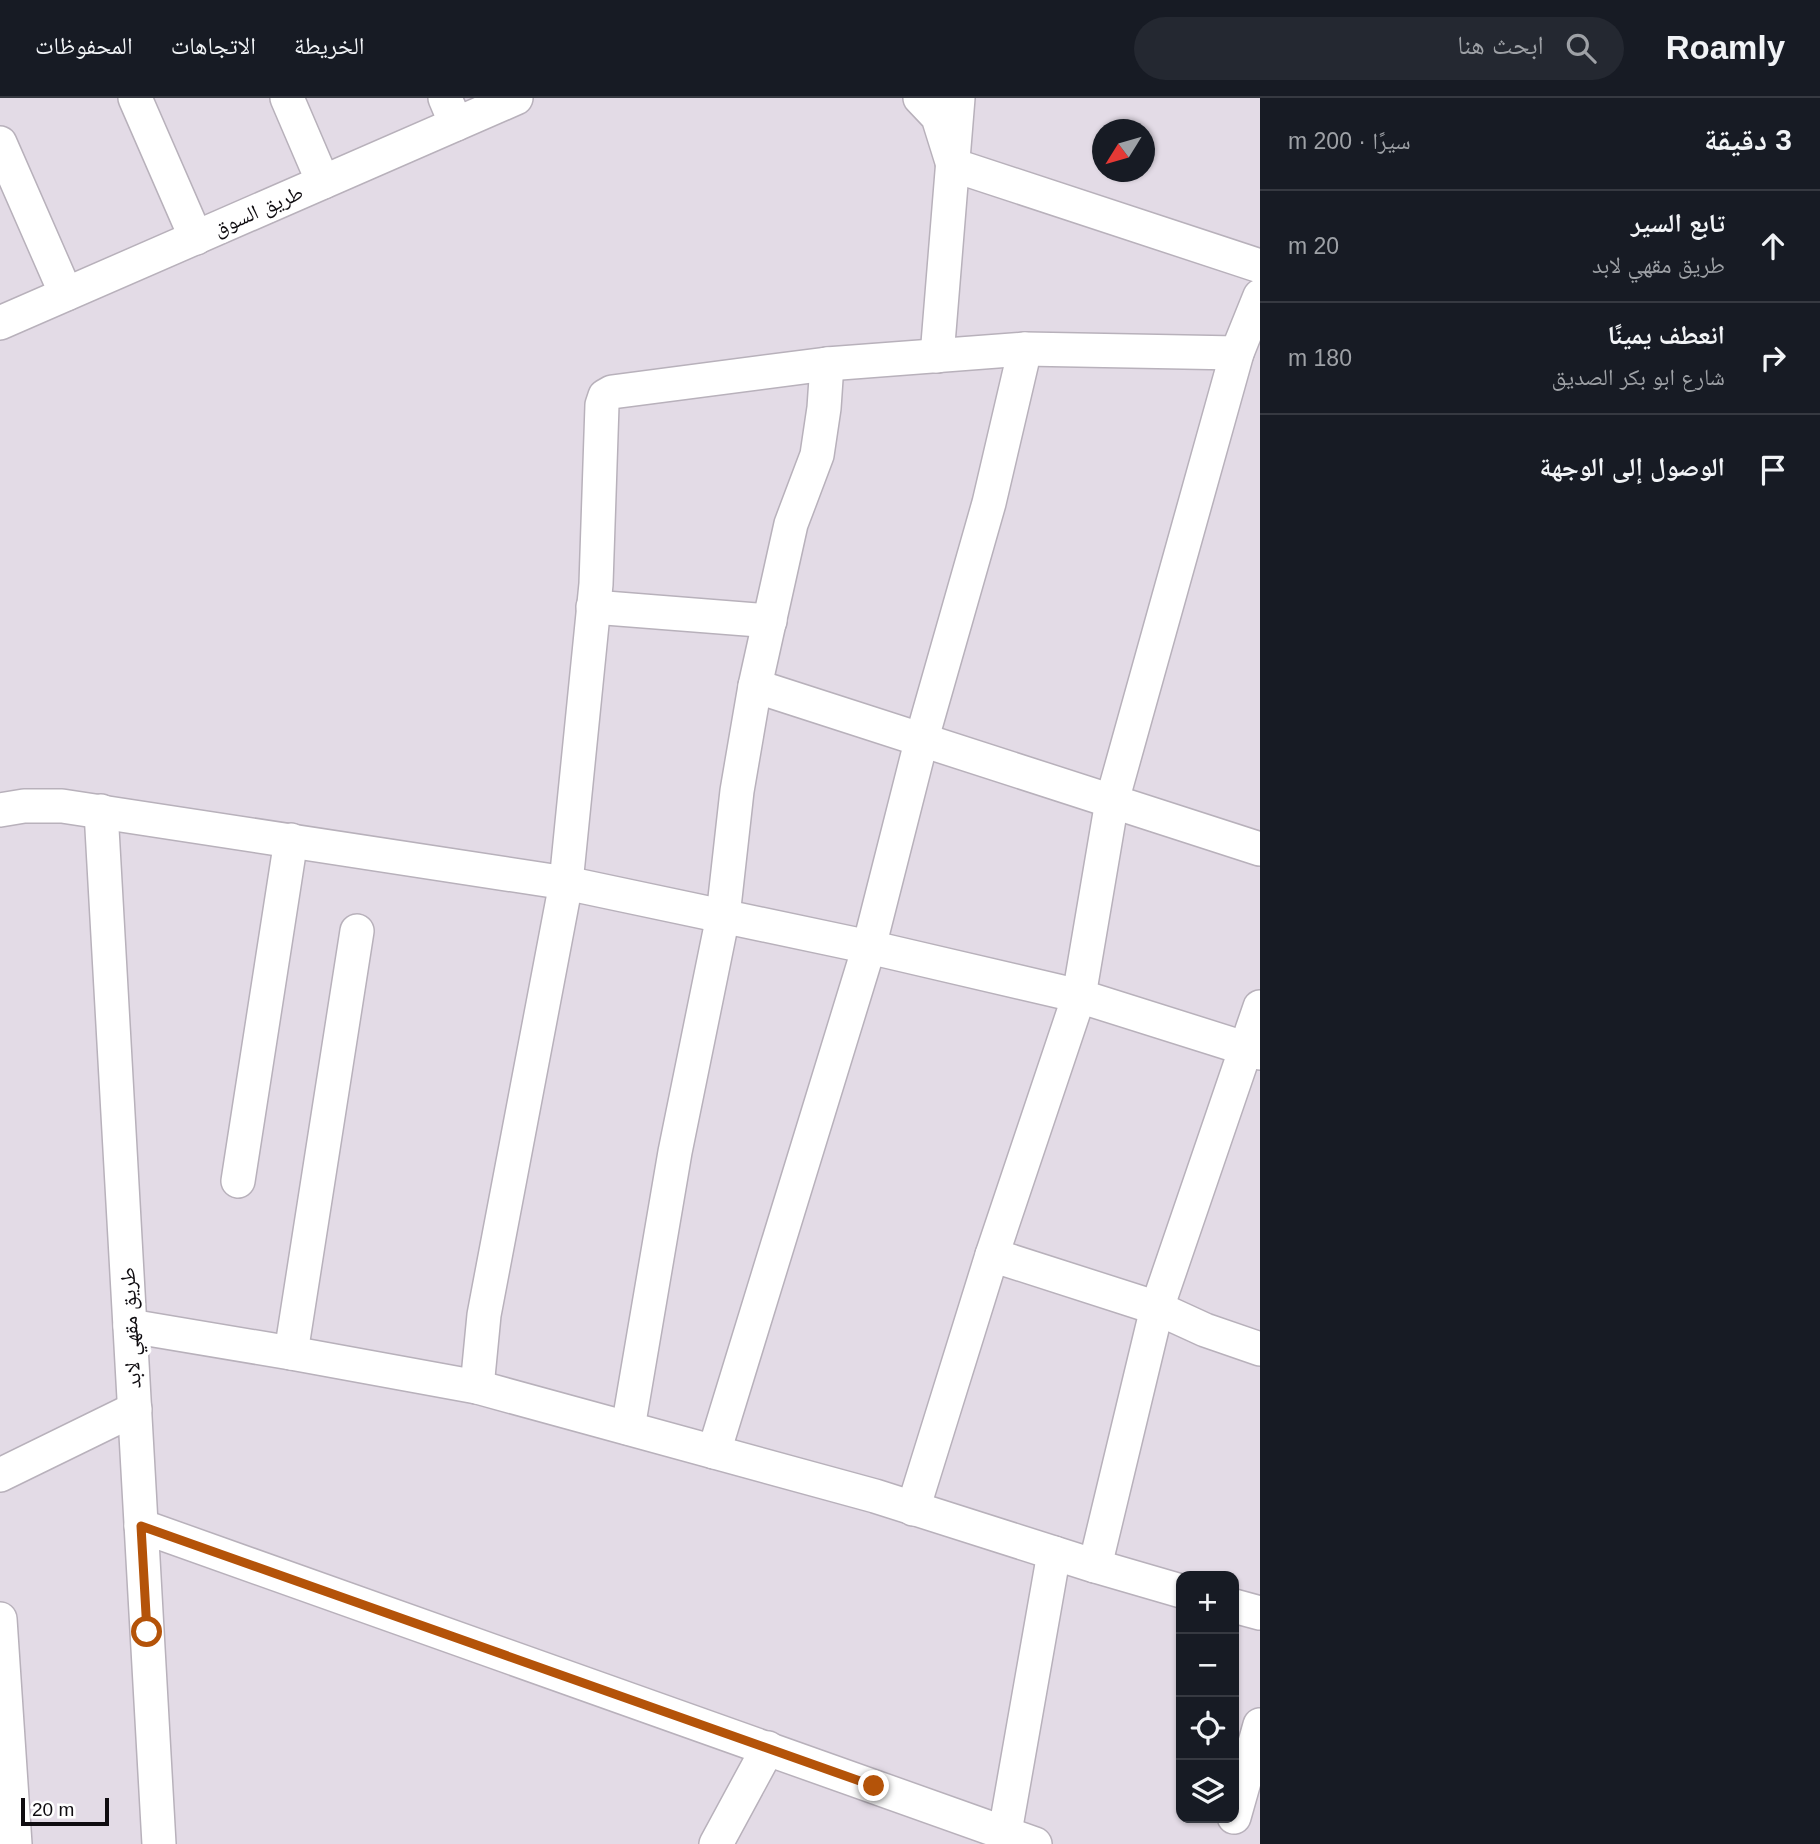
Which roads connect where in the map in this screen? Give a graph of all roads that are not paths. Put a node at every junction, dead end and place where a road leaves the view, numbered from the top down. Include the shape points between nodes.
1 (135, 98) edge
2 (287, 98) edge
3 (516, 98) edge
4 (920, 98) edge
5 (958, 98) edge
6 (451, 111) edge
7 (0, 143) edge
8 (953, 165) junction
9 (323, 182) junction
10 (196, 238) junction
11 (1260, 266) edge
12 (66, 294) junction
13 (1260, 296) edge
14 (0, 323) edge
15 (1025, 349) junction
16 (1237, 353) junction
17 (937, 356) junction
18 (827, 364) junction
19 (593, 607) junction
20 (770, 621) junction
21 (755, 686) junction
22 (922, 738) junction
23 (1111, 801) junction
24 (0, 810) edge
25 (101, 811) junction
26 (291, 840) junction
27 (1260, 849) edge
28 (566, 883) junction
29 (723, 916) junction
30 (358, 931) dead end
31 (869, 947) junction
32 (1079, 996) junction
33 (1260, 1007) edge
34 (1253, 1051) edge
35 (238, 1181) dead end
36 (992, 1255) junction
37 (1157, 1308) junction
38 (130, 1326) junction
39 (1260, 1349) edge
40 (291, 1353) junction
41 (477, 1387) junction
42 (135, 1409) junction
43 (628, 1428) junction
44 (714, 1452) junction
45 (0, 1475) edge
46 (913, 1509) junction
47 (141, 1526) junction
48 (1054, 1553) junction
49 (1095, 1566) junction
50 (1176, 1590) edge
51 (1239, 1607) edge
52 (1260, 1613) edge
53 (0, 1619) edge
54 (1260, 1725) edge
55 (768, 1748) junction
56 (1239, 1799) edge
57 (1232, 1823) edge
58 (1020, 1838) edge
59 (15, 1844) edge
60 (159, 1844) edge
61 (716, 1844) edge
62 (1225, 1844) edge

1 - 10 street
2 - 9 street
3 - 6 street, طريق السوق
4 - 8 street via 938,117
5 - 8 street
6 - 9 street, طريق السوق
7 - 12 street
8 - 11 street
8 - 17 street
9 - 10 street, طريق السوق
10 - 12 street, طريق السوق
12 - 14 street, طريق السوق
13 - 16 street
15 - 16 street
15 - 17 street
15 - 22 street via 989,502
16 - 23 street
17 - 18 street
18 - 19 street via 605,396
18 - 20 street via 817,455 791,524
19 - 20 street
19 - 28 street
20 - 21 street
21 - 22 street
21 - 29 street
22 - 23 street
22 - 31 street
23 - 27 street
23 - 32 street
24 - 25 street via 62,806
25 - 26 street
25 - 38 street, طريق مقهي لابد
26 - 28 street
26 - 35 street
28 - 29 street
28 - 41 street via 484,1315
29 - 31 street
29 - 43 street via 675,1152
30 - 40 street
31 - 32 street
31 - 44 street
32 - 34 street
32 - 36 street
33 - 34 street
34 - 37 street
36 - 37 street
36 - 46 street
37 - 39 street
37 - 49 street
38 - 40 street
38 - 42 street, طريق مقهي لابد
40 - 41 street
41 - 43 street
42 - 45 street
42 - 47 street, طريق مقهي لابد
43 - 44 street
44 - 46 street
46 - 48 street
47 - 55 street
47 - 60 street, طريق مقهي لابد
48 - 49 street
48 - 58 street
49 - 50 street
51 - 52 street
53 - 59 street
54 - 56 street
55 - 58 street
55 - 61 street
57 - 62 street

